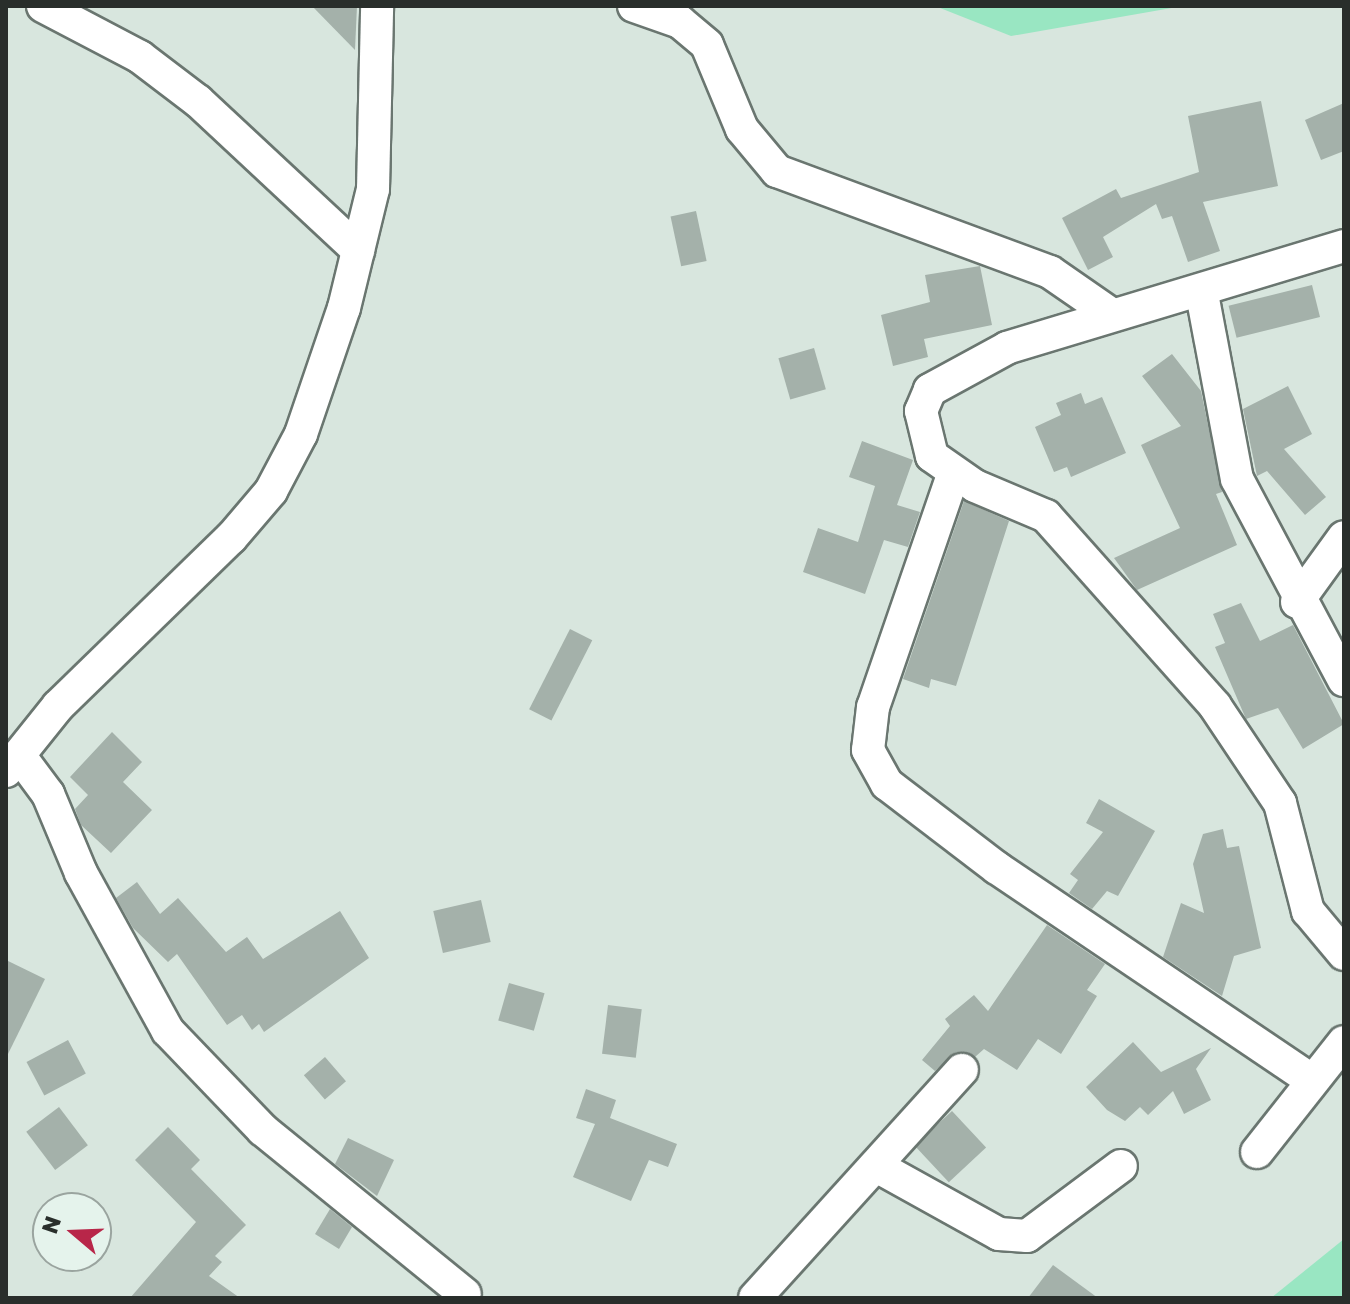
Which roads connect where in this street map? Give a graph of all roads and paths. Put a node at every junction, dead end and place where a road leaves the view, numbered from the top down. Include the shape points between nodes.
1 (43, 6) edge
2 (377, 6) edge
3 (634, 6) edge
4 (1344, 246) edge
5 (358, 250) junction
6 (1202, 294) junction
7 (1112, 315) junction
8 (953, 475) junction
9 (1344, 537) edge
10 (1297, 602) junction
11 (1344, 680) edge
12 (13, 763) edge
13 (1344, 954) edge
14 (1344, 1042) edge
15 (962, 1070) dead end
16 (1310, 1079) junction
17 (1257, 1152) dead end
18 (1121, 1166) dead end
19 (880, 1168) junction
20 (465, 1294) dead end
21 (755, 1298) edge

1 - 5 street via 140,57 198,101
2 - 5 street via 373,189
3 - 7 street via 680,22 707,45 742,129 777,171 1050,272
4 - 6 street
5 - 12 street via 301,434 271,491 58,706
6 - 7 street
6 - 10 street via 1237,479
7 - 8 street via 1007,348 930,390 922,432 932,456
8 - 13 street via 1046,516 1215,706 1280,803 1308,911
8 - 16 street via 873,707 868,750 887,784 997,868
9 - 10 street
10 - 11 street
12 - 20 street via 48,794 81,873 168,1031 263,1130
14 - 16 street
15 - 19 street
16 - 17 street
18 - 19 street via 1027,1236 999,1234
19 - 21 street

